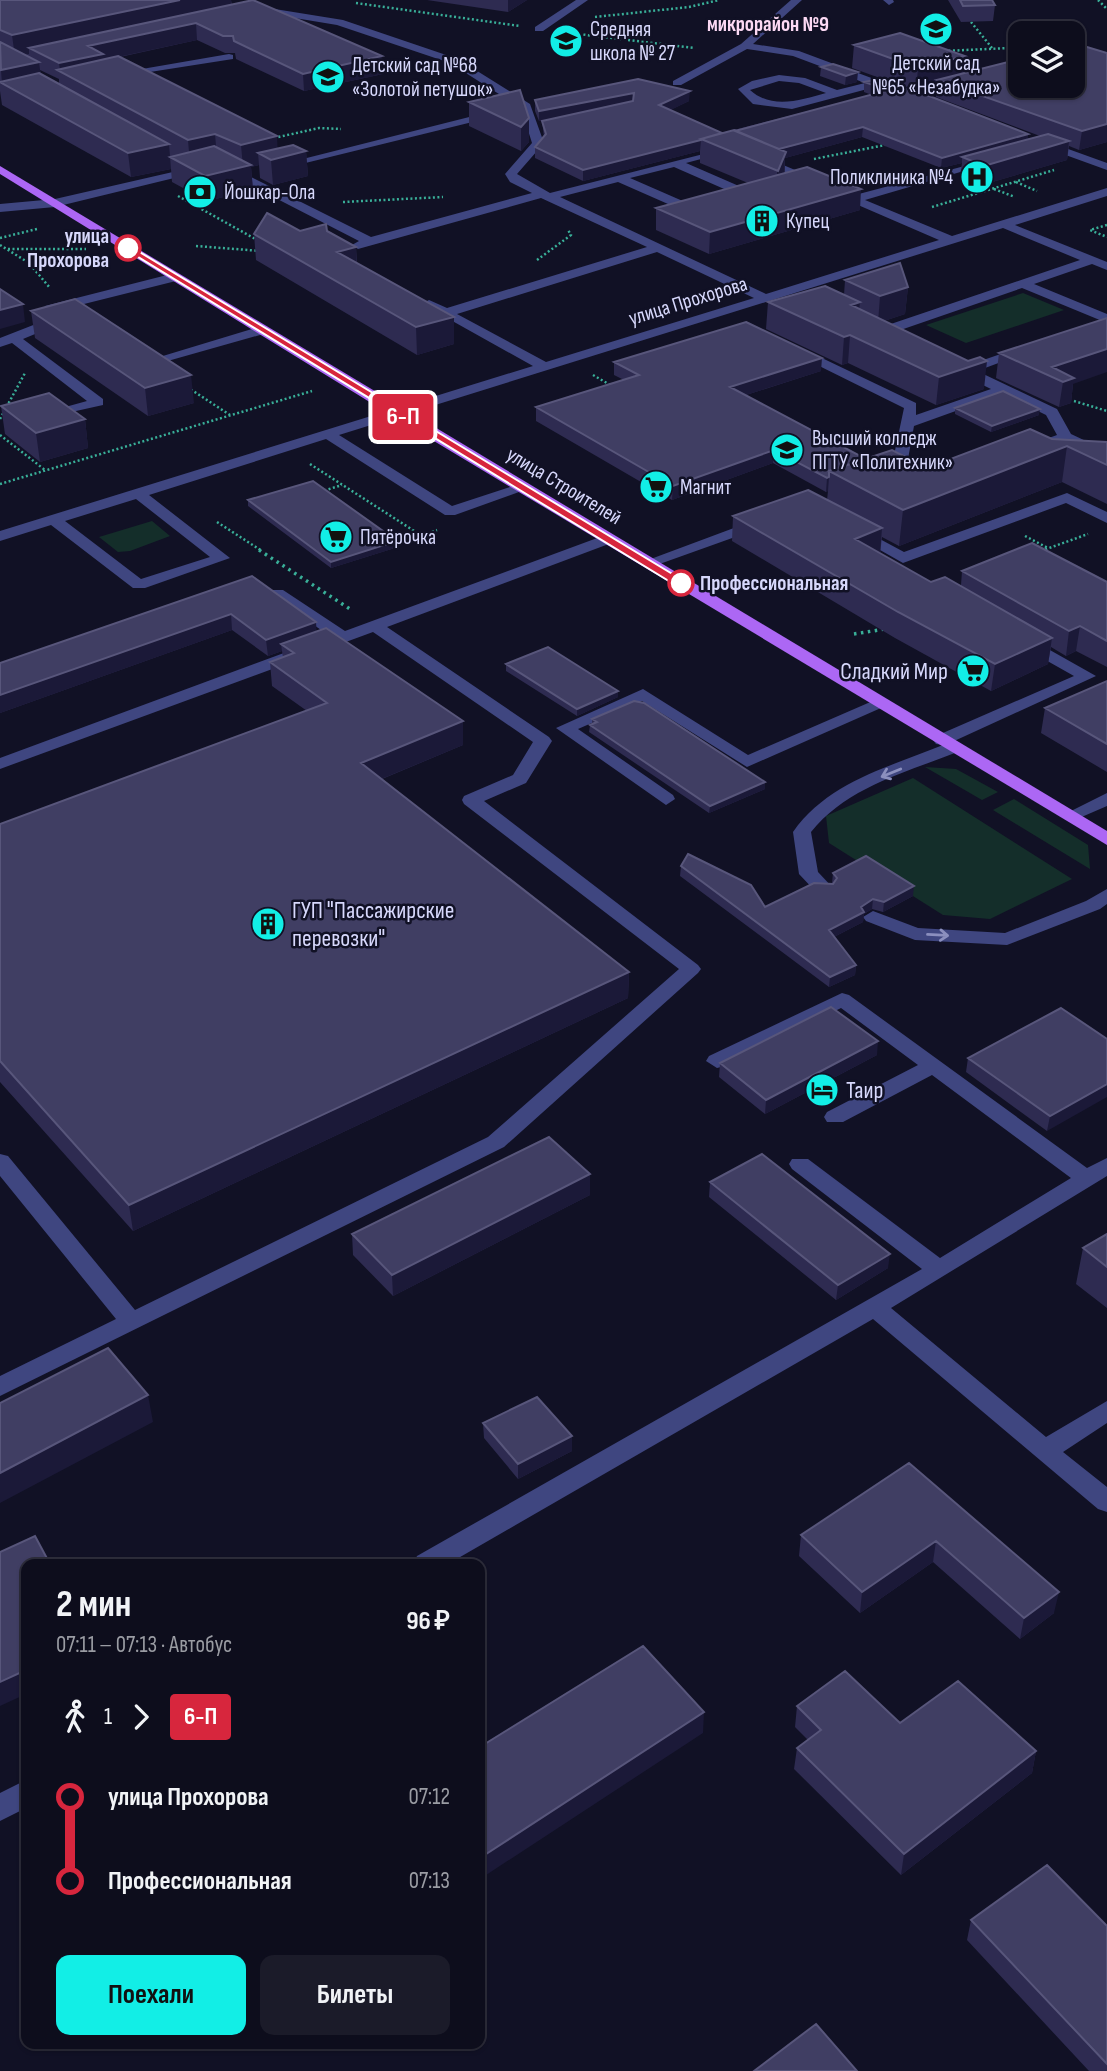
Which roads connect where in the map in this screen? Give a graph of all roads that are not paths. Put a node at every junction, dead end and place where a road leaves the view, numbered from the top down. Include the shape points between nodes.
1 (583, 0) edge
2 (797, 0) edge
3 (238, 7) edge
4 (262, 10) junction
5 (249, 13) edge
6 (539, 29) road end
7 (741, 48) junction
8 (229, 57) edge
9 (132, 71) junction
10 (1008, 72) edge
11 (108, 76) edge
12 (677, 83) dead end
13 (876, 83) junction
14 (156, 84) edge
15 (836, 94) junction
16 (916, 97) junction
17 (937, 105) edge
18 (526, 106) junction
19 (548, 125) edge
20 (535, 128) junction
21 (1039, 144) edge
22 (286, 150) edge
23 (997, 159) edge
24 (306, 160) junction
25 (676, 163) junction
26 (177, 164) edge
27 (1107, 167) edge
28 (0, 169) edge
29 (189, 171) junction
30 (241, 176) junction
31 (620, 178) junction
32 (1107, 192) edge
33 (544, 196) junction
34 (751, 196) edge
35 (855, 199) junction
36 (55, 203) junction
37 (0, 208) edge
38 (697, 212) edge
39 (1003, 224) junction
40 (952, 241) junction
41 (370, 242) junction
42 (658, 248) junction
43 (346, 249) edge
44 (1092, 260) junction
45 (1107, 266) edge
46 (175, 277) junction
47 (1023, 284) junction
48 (792, 290) junction
49 (412, 295) edge
50 (767, 299) junction
51 (817, 302) edge
52 (446, 313) junction
53 (719, 314) junction
54 (1103, 323) edge
55 (744, 326) edge
56 (262, 330) junction
57 (7, 341) edge
58 (779, 343) edge
59 (905, 343) edge
60 (1042, 344) edge
61 (941, 360) edge
62 (150, 362) edge
63 (547, 368) junction
64 (965, 371) junction
65 (1003, 389) junction
66 (63, 412) edge
67 (399, 414) junction
68 (906, 424) junction
69 (330, 435) junction
70 (1065, 437) junction
71 (1021, 453) edge
72 (1107, 457) edge
73 (912, 468) junction
74 (976, 468) edge
75 (886, 477) edge
76 (522, 488) junction
77 (139, 494) junction
78 (1107, 518) edge
79 (772, 519) edge
80 (54, 520) junction
81 (843, 525) edge
82 (0, 536) edge
83 (608, 540) junction
84 (648, 563) junction
85 (277, 593) edge
86 (375, 626) junction
87 (1009, 632) edge
88 (343, 638) junction
89 (881, 704) junction
90 (948, 743) junction
91 (0, 764) edge
92 (666, 799) dead end
93 (1107, 799) edge
94 (1070, 816) junction
95 (1107, 839) edge
96 (823, 888) edge
97 (1107, 895) edge
98 (873, 917) dead end
99 (717, 1061) dead end
100 (933, 1066) junction
101 (835, 1117) dead end
102 (0, 1161) edge
103 (800, 1164) dead end
104 (1097, 1173) edge
105 (939, 1270) junction
106 (874, 1307) junction
107 (132, 1322) junction
108 (0, 1387) edge
109 (1107, 1410) edge
110 (1045, 1451) junction
111 (1107, 1502) edge
112 (435, 1559) edge
113 (21, 1796) edge
114 (0, 1808) edge

1 - 6 street
2 - 7 street
3 - 4 street
4 - 5 street
4 - 18 street via 339,22 454,61
7 - 12 street
7 - 13 street via 795,53
8 - 9 street
9 - 11 street
9 - 14 street
10 - 16 street
13 - 15 street
13 - 16 street
15 - 15 street via 792,106 757,102 743,89 761,79 786,75
16 - 17 street
18 - 20 street
18 - 24 street
19 - 20 street
20 - 33 street via 538,143 511,174
21 - 27 street
22 - 24 street
23 - 35 street
24 - 30 street
25 - 31 street
25 - 34 street
25 - 35 street via 734,148
26 - 29 street
28 - 36 main road, улица Строителей
29 - 30 street via 213,165
29 - 36 street
30 - 41 street
31 - 33 street
31 - 38 street
32 - 39 street, улица Прохорова
33 - 41 street
33 - 42 street
35 - 40 street
36 - 37 street
36 - 46 main road, улица Строителей
39 - 40 street, улица Прохорова
39 - 44 street
40 - 48 street, улица Прохорова
41 - 43 street
42 - 50 street
42 - 52 street
44 - 45 street
44 - 47 street
46 - 56 main road, улица Строителей
46 - 57 street via 50,309 47,324
47 - 54 street
47 - 59 street via 874,329
48 - 50 street, улица Прохорова
48 - 51 street
49 - 52 street
50 - 53 street, улица Прохорова
52 - 63 street
53 - 55 street
53 - 63 street, улица Прохорова
56 - 62 street
56 - 67 main road, улица Строителей
57 - 66 street via 44,361 98,402
58 - 68 street via 911,406
60 - 64 street
61 - 64 street
63 - 67 street, улица Прохорова
64 - 65 street
65 - 68 street
65 - 70 street via 1052,412
67 - 69 street, улица Прохорова
67 - 76 main road, улица Строителей
68 - 73 street via 900,460
69 - 76 street via 450,512
69 - 77 street, улица Прохорова
70 - 71 street
70 - 72 street
73 - 74 street via 928,463
73 - 75 street
76 - 83 main road, улица Строителей
77 - 80 street, улица Прохорова
77 - 80 street via 222,558 139,585
78 - 81 street via 1067,498 903,558
79 - 84 street
80 - 82 street, улица Прохорова
83 - 84 main road, улица Строителей
83 - 86 street
84 - 89 main road, улица Строителей
85 - 88 street
86 - 88 street
86 - 107 street via 543,741 520,779 471,800 691,969 496,1142
87 - 90 street via 1087,676
88 - 91 street
89 - 90 main road, улица Строителей
89 - 92 street via 747,762 643,694 565,727
90 - 94 main road, улица Строителей
90 -> 96 street via 847,791 815,812 802,832 809,874
93 - 94 street
94 - 95 main road, улица Строителей
98 -> 97 street via 915,934 1007,939 1093,905
99 - 100 street via 842,999
100 - 101 street
100 - 104 street
102 - 107 street
103 - 105 street
104 - 105 street
105 - 106 street
106 - 110 street
106 - 112 street
107 - 108 street
109 - 110 street
110 - 111 street
113 - 114 street

